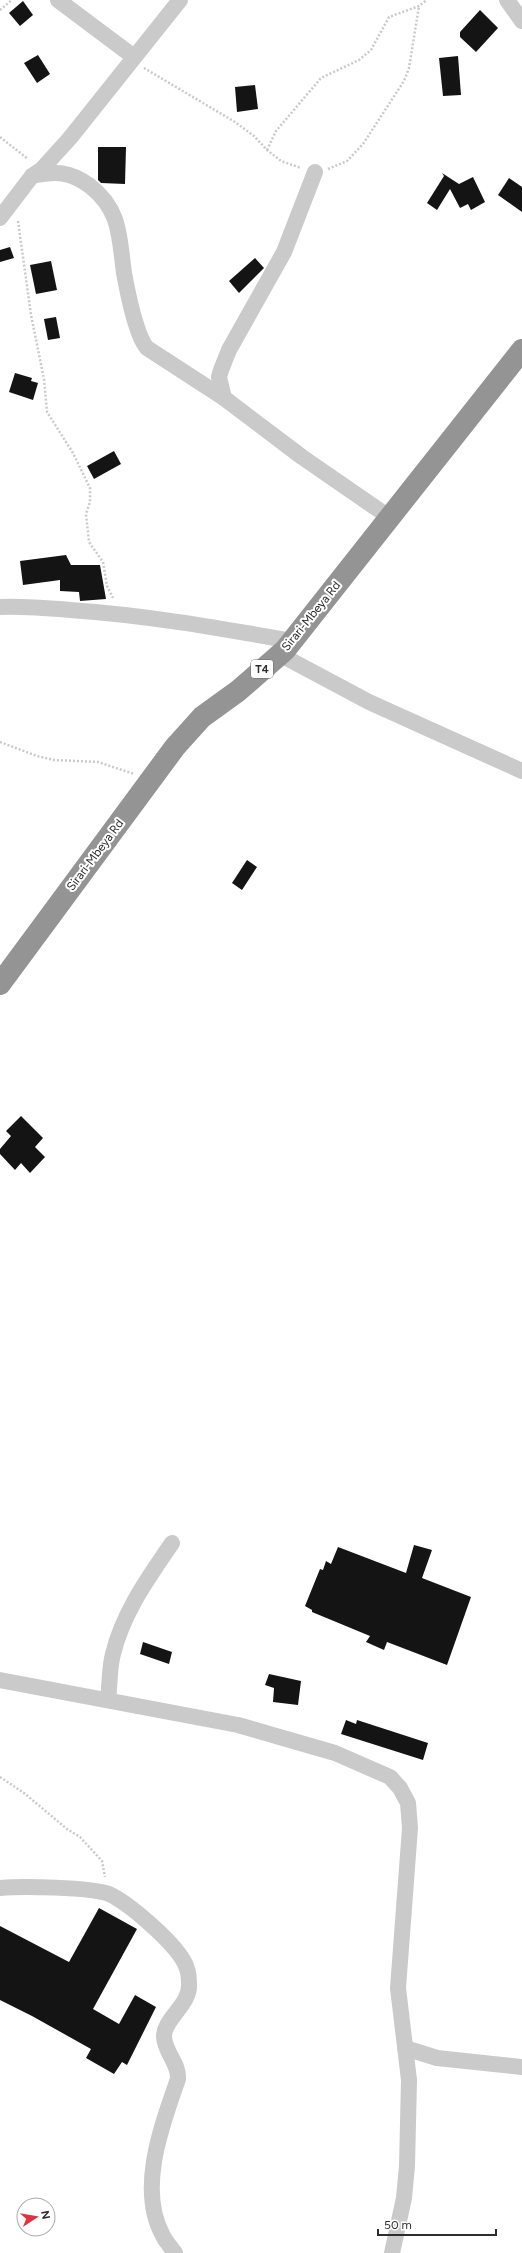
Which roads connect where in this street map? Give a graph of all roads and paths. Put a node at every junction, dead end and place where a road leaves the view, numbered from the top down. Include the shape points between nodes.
1 (12, 0) edge
2 (58, 0) edge
3 (180, 0) edge
4 (427, 0) edge
5 (507, 0) edge
6 (419, 6) junction
7 (0, 10) edge
8 (522, 21) edge
9 (133, 59) junction
10 (0, 137) edge
11 (267, 150) junction
12 (315, 172) junction
13 (37, 173) junction
14 (15, 199) junction
15 (0, 218) edge
16 (522, 350) edge
17 (224, 398) junction
18 (389, 517) junction
19 (0, 607) edge
20 (130, 615) junction
21 (286, 648) junction
22 (0, 742) edge
23 (522, 771) edge
24 (151, 780) junction
25 (0, 984) edge
26 (172, 1543) dead end
27 (0, 1680) edge
28 (108, 1700) junction
29 (0, 1777) edge
30 (0, 1888) edge
31 (111, 1895) junction
32 (405, 2048) junction
33 (522, 2067) edge
34 (175, 2253) edge
35 (392, 2253) edge

1 - 7 path
2 - 9 street
3 - 9 street
4 - 6 path
5 - 8 street
6 - 11 path via 389,17 371,50 359,60 321,78 276,131
6 - 12 path via 409,68 404,81 353,155 347,161 330,169
9 - 11 path via 235,122
9 - 13 street via 70,138
10 - 13 path
11 - 12 path via 281,161
12 - 17 street via 284,252 223,363 219,377
13 - 14 street
13 - 17 street via 56,172 68,175 81,180 102,195 114,213 119,228 130,302 143,344
14 - 15 street
14 - 20 path via 30,315 44,379 47,412 74,453 90,488 90,502 86,514 89,543 103,562 110,594
16 - 18 highway, Sirari-Mbeya Rd / T4
17 - 18 street via 302,457
18 - 21 highway, Sirari-Mbeya Rd / T4
19 - 20 street via 18,606
20 - 21 street via 168,619
21 - 23 street via 369,702
21 - 24 highway, Sirari-Mbeya Rd / T4 via 238,691 202,717 175,747
22 - 24 path via 37,756 54,760 98,762
24 - 25 highway, Sirari-Mbeya Rd / T4
26 - 28 street via 146,1582 118,1634 112,1655
27 - 28 street
28 - 32 street via 238,1725 335,1753 390,1777 400,1788 408,1803 410,1828 398,1972 399,2006
29 - 31 path via 24,1793 91,1848 103,1864
30 - 31 street via 23,1886 96,1891
31 - 34 street via 164,1937 184,1962 188,1975 188,1994 164,2035 178,2071 159,2131 152,2194 162,2235
32 - 33 street via 437,2058
32 - 35 street via 409,2080 407,2166 404,2198

